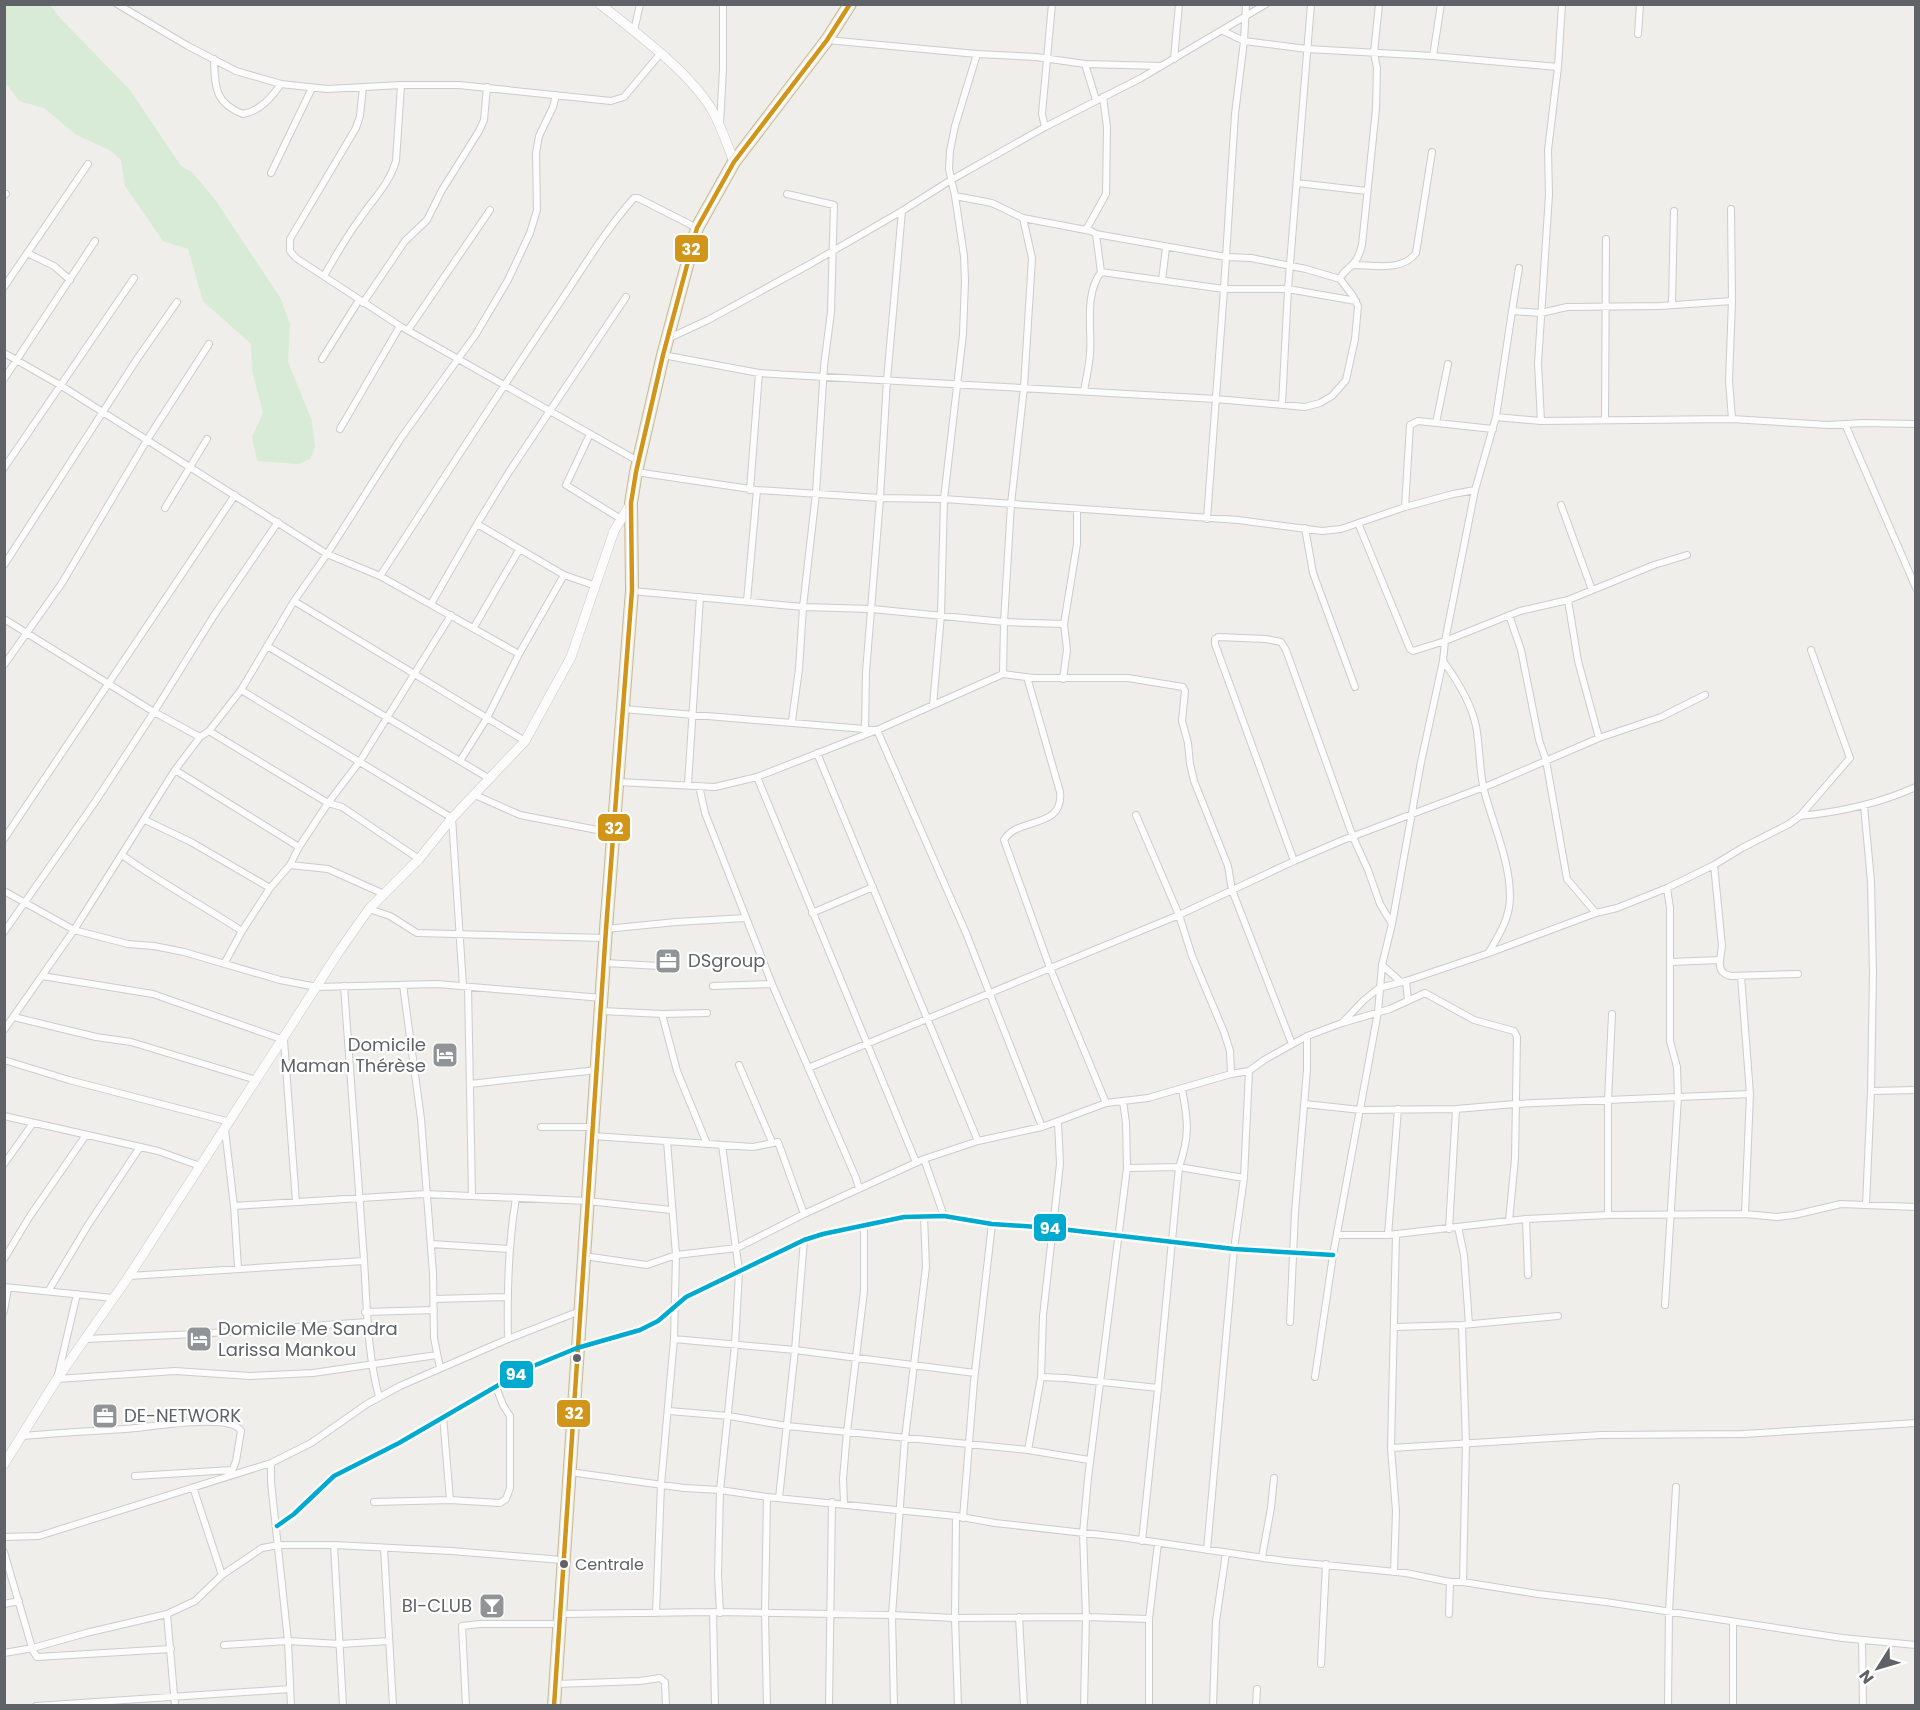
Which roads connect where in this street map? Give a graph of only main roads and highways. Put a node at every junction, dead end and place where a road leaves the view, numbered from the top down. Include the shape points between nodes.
1 (850, 4) edge
2 (554, 1706) edge

1 - 2 highway via 734,162 697,228 637,467 631,503 632,591

